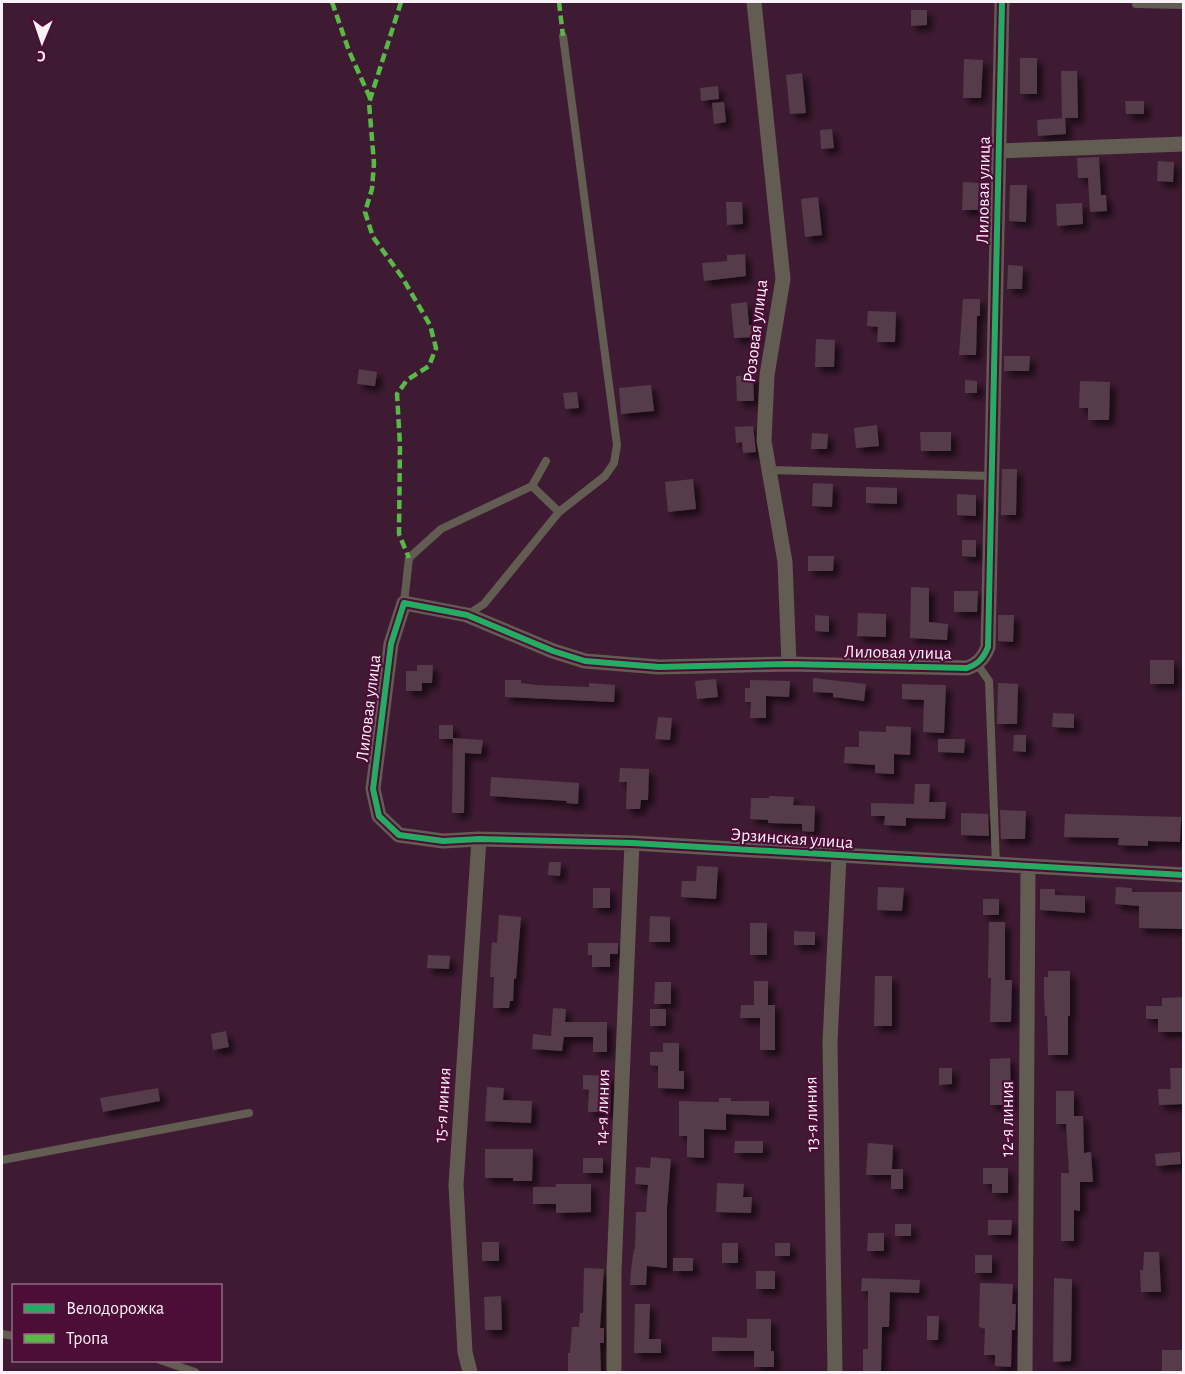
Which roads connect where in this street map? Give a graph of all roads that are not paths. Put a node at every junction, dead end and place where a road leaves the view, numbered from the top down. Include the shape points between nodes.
1 (754, 2) edge
2 (1002, 2) edge
3 (1136, 4) dead end
4 (1184, 4) edge
5 (563, 36) dead end
6 (1184, 144) edge
7 (999, 151) junction
8 (546, 461) dead end
9 (768, 470) junction
10 (992, 476) junction
11 (532, 486) junction
12 (559, 512) junction
13 (404, 603) junction
14 (467, 615) junction
15 (789, 664) junction
16 (977, 664) junction
17 (399, 835) joint
18 (480, 839) junction
19 (632, 843) junction
20 (839, 856) junction
21 (996, 865) junction
22 (1028, 866) junction
23 (1184, 875) edge
24 (249, 1113) dead end
25 (2, 1160) edge
26 (166, 1362) edge
27 (195, 1372) edge
28 (470, 1372) edge
29 (614, 1372) edge
30 (836, 1372) edge
31 (1026, 1372) edge

1 - 9 street, Розовая улица via 783,279 768,375 764,441
2 - 7 street, Лиловая улица
3 - 4 lane
5 - 12 lane via 617,445 614,463 605,476
6 - 7 street
7 - 10 street, Лиловая улица
8 - 11 lane
9 - 10 lane
9 - 15 street, Розовая улица via 785,562
10 - 16 street, Лиловая улица via 988,647
11 - 12 lane
11 - 13 lane via 441,529 409,558
12 - 14 lane via 483,604
13 - 14 street, Лиловая улица
13 - 17 street, Лиловая улица via 391,644 373,789 379,816
14 - 15 street, Лиловая улица via 585,661 659,667
15 - 16 street, Лиловая улица via 967,668
16 - 21 lane via 989,681
17 - 18 street, Эрзинская улица via 443,841
18 - 19 street, Эрзинская улица
18 - 28 street, 15-я линия via 456,1185 465,1352
19 - 20 street, Эрзинская улица
19 - 29 street, 14-я линия via 614,1271
20 - 21 street, Эрзинская улица
20 - 30 street, 13-я линия via 830,1041
21 - 22 street, Эрзинская улица
22 - 23 street, Эрзинская улица
22 - 31 street, 12-я линия
24 - 25 lane
26 - 27 lane

